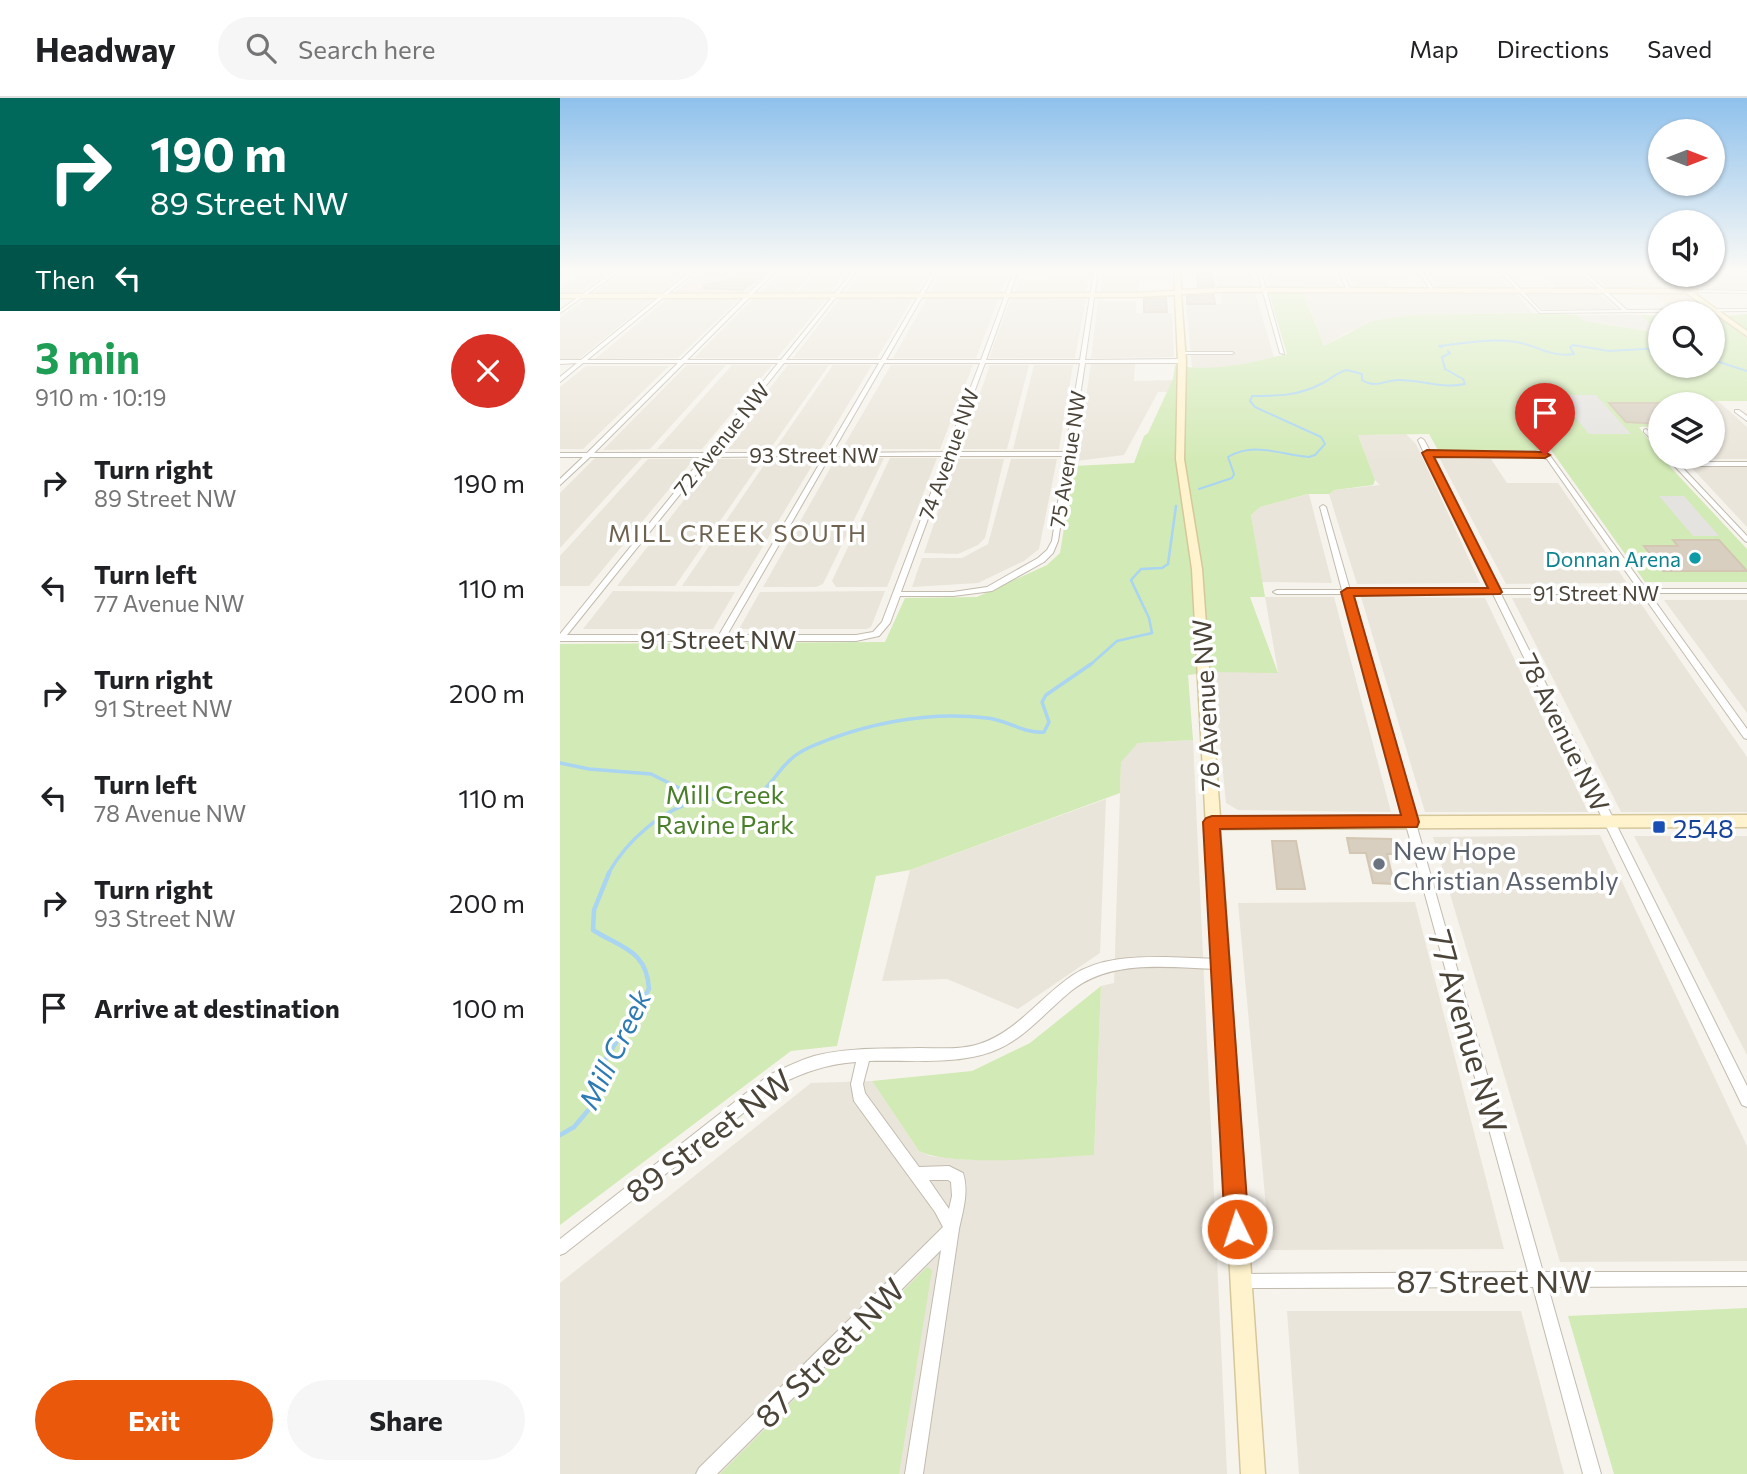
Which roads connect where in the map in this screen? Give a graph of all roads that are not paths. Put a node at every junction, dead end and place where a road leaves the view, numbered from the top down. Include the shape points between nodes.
1 (615, 335) edge
2 (710, 335) edge
3 (804, 335) edge
4 (898, 335) edge
5 (992, 335) edge
6 (1086, 335) edge
7 (1181, 335) edge
8 (1277, 335) edge
9 (1282, 352) dead end
10 (1232, 353) dead end
11 (1182, 357) junction
12 (783, 361) junction
13 (883, 361) junction
14 (982, 361) junction
15 (1082, 361) junction
16 (560, 362) edge
17 (582, 362) junction
18 (682, 362) junction
19 (560, 380) edge
20 (1737, 411) dead end
21 (1747, 419) edge
22 (1421, 440) dead end
23 (1427, 453) junction
24 (560, 454) edge
25 (589, 454) junction
26 (709, 454) junction
27 (828, 454) junction
28 (948, 454) junction
29 (1068, 454) junction
30 (1725, 464) edge
31 (1747, 464) edge
32 (1681, 469) edge
33 (560, 483) edge
34 (1323, 507) dead end
35 (1747, 540) edge
36 (1644, 591) junction
37 (1747, 591) edge
38 (1277, 592) dead end
39 (1347, 592) junction
40 (1496, 592) junction
41 (896, 594) junction
42 (876, 634) joint
43 (561, 638) edge
44 (721, 638) junction
45 (1747, 736) edge
46 (1747, 821) edge
47 (1212, 822) junction
48 (1411, 822) junction
49 (1609, 822) junction
50 (1220, 964) junction
51 (864, 1056) junction
52 (1747, 1100) edge
53 (915, 1174) junction
54 (952, 1229) junction
55 (560, 1248) edge
56 (1747, 1279) edge
57 (1538, 1280) junction
58 (1240, 1281) junction
59 (705, 1474) edge
60 (914, 1474) edge
61 (1252, 1474) edge
62 (1592, 1474) edge

1 - 17 street
2 - 18 street
3 - 12 street, 72 Avenue NW
4 - 13 street
5 - 14 street, 74 Avenue NW
6 - 15 street, 75 Avenue NW
7 - 11 street, 76 Avenue NW
8 - 9 street
10 - 11 street
11 - 15 street
11 - 47 street, 76 Avenue NW via 1180,459 1196,569
12 - 13 street
12 - 18 street
12 - 26 street, 72 Avenue NW
13 - 14 street
13 - 27 street
14 - 15 street
14 - 28 street, 74 Avenue NW
15 - 29 street, 75 Avenue NW
16 - 17 street
17 - 18 street
17 - 19 street
18 - 25 street
20 - 21 street
22 - 23 street, 78 Avenue NW
23 - 36 street via 1545,455
23 - 40 street, 78 Avenue NW
24 - 25 street, 93 Street NW
25 - 26 street, 93 Street NW
25 - 33 street
26 - 27 street, 93 Street NW
26 - 43 street, 72 Avenue NW
27 - 28 street, 93 Street NW
27 - 44 street
28 - 29 street, 93 Street NW
28 - 41 street, 74 Avenue NW
29 - 41 street, 75 Avenue NW via 1055,541 1041,560 984,590
30 - 31 street
32 - 35 street
34 - 39 street, 77 Avenue NW
36 - 37 street, 91 Street NW
36 - 40 street, 91 Street NW
36 - 45 street
38 - 39 street, 91 Street NW
39 - 40 street, 91 Street NW
39 - 48 street, 77 Avenue NW
40 - 49 street, 78 Avenue NW
41 - 42 street, 74 Avenue NW via 884,626
42 - 44 street, 91 Street NW
43 - 44 street, 91 Street NW
46 - 49 street
47 - 48 street
47 - 50 street, 76 Avenue NW
48 - 49 street
48 - 57 street, 77 Avenue NW
49 - 52 street, 78 Avenue NW
50 - 51 street, 89 Street NW via 1108,966 1079,978 1021,1028 980,1051
50 - 58 street, 76 Avenue NW
51 - 53 street via 859,1096
51 - 55 street, 89 Street NW via 813,1061 774,1080
53 - 54 street
53 - 54 street via 949,1173 958,1178 960,1196
54 - 59 street, 87 Street NW
54 - 60 street
56 - 57 street, 87 Street NW
57 - 58 street, 87 Street NW
57 - 62 street, 77 Avenue NW
58 - 61 street, 76 Avenue NW

